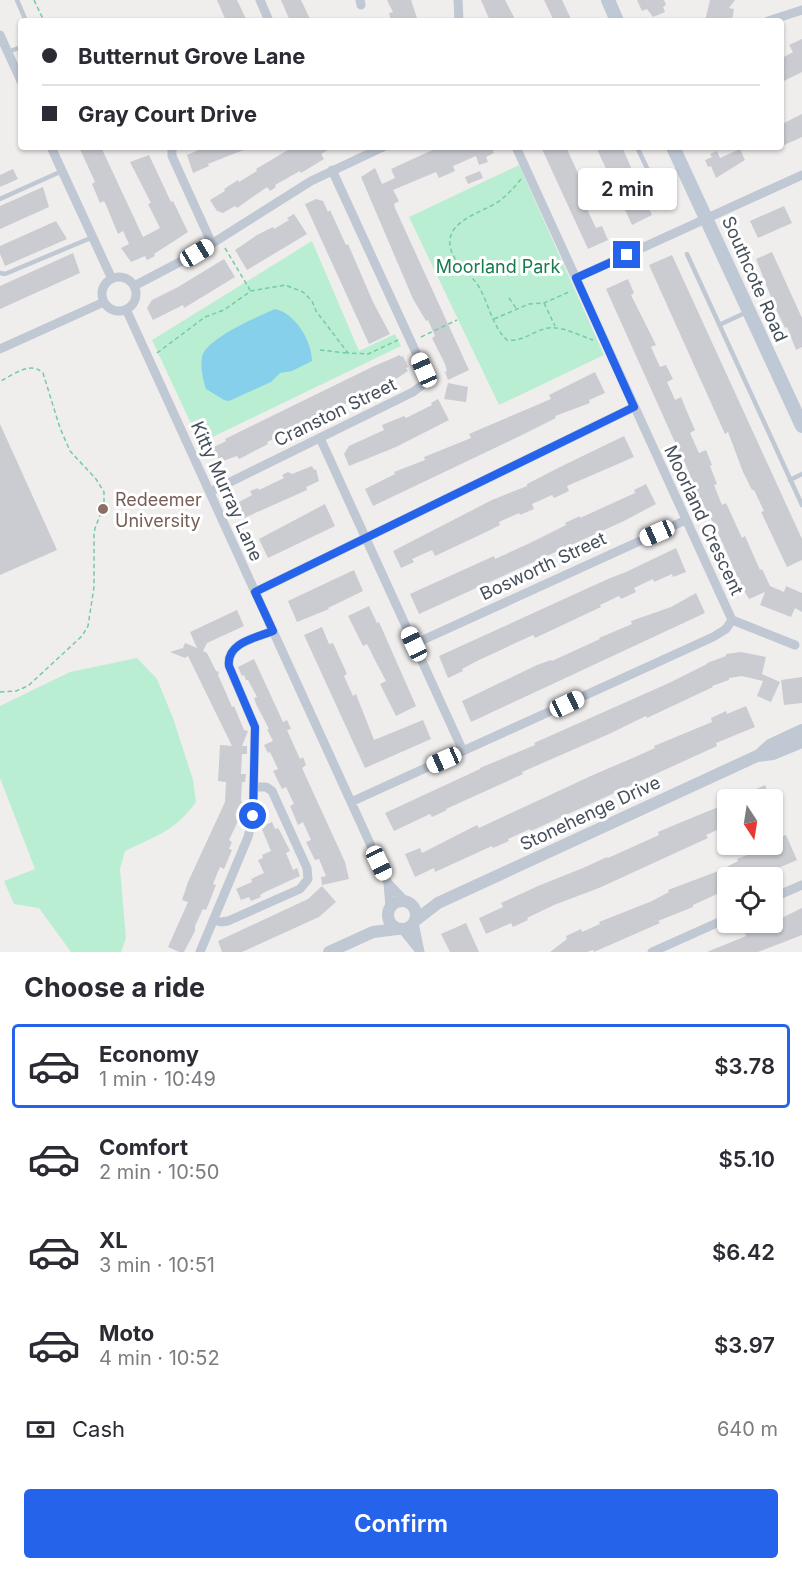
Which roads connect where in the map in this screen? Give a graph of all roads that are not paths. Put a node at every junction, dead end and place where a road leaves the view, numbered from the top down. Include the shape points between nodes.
1 (17, 0) edge
2 (260, 0) edge
3 (458, 0) edge
4 (608, 0) edge
5 (802, 10) edge
6 (25, 18) edge
7 (268, 18) edge
8 (459, 18) edge
9 (616, 18) edge
10 (777, 18) edge
11 (0, 35) edge
12 (18, 48) edge
13 (8, 52) junction
14 (18, 74) edge
15 (52, 150) edge
16 (172, 150) edge
17 (376, 150) edge
18 (517, 150) edge
19 (638, 150) edge
20 (674, 150) edge
21 (332, 170) junction
22 (62, 171) junction
23 (802, 175) edge
24 (0, 199) edge
25 (666, 208) dead end
26 (708, 218) junction
27 (93, 237) junction
28 (212, 244) junction
29 (687, 254) dead end
30 (0, 273) edge
31 (576, 278) junction
32 (112, 279) junction
33 (134, 286) junction
34 (104, 302) junction
35 (126, 309) junction
36 (750, 311) junction
37 (719, 325) junction
38 (0, 349) edge
39 (634, 407) junction
40 (802, 426) edge
41 (320, 438) junction
42 (802, 474) edge
43 (790, 480) junction
44 (210, 492) junction
45 (802, 505) edge
46 (686, 520) junction
47 (365, 538) junction
48 (255, 592) junction
49 (732, 620) junction
50 (273, 631) junction
51 (414, 644) junction
52 (795, 645) dead end
53 (802, 730) edge
54 (802, 742) edge
55 (463, 751) junction
56 (758, 756) junction
57 (255, 787) junction
58 (351, 802) junction
59 (388, 883) junction
60 (802, 885) edge
61 (783, 893) edge
62 (407, 901) junction
63 (438, 903) junction
64 (389, 909) junction
65 (213, 920) junction
66 (415, 921) junction
67 (717, 923) edge
68 (400, 929) junction
69 (373, 932) junction
70 (419, 951) edge
71 (200, 952) edge
72 (329, 952) edge
73 (652, 952) edge

1 - 6 lane
2 - 7 street
3 - 8 street
4 - 9 main road
5 - 10 street
11 - 13 street
12 - 13 lane
13 - 14 street
15 - 22 street
16 - 28 street
17 - 21 street
18 - 31 street, Moorland Crescent
19 - 25 lane
20 - 26 main road, Southcote Road
21 - 28 street
21 - 41 street, Cranston Street via 408,335 425,383
22 - 24 lane
22 - 27 street
23 - 26 street
26 - 31 street
26 - 36 main road, Southcote Road
27 - 30 lane
27 - 32 street
28 - 33 street
29 - 37 lane
31 - 39 street, Moorland Crescent
32 - 33 street via 122,278
32 - 34 street via 102,291
33 - 35 street via 134,302
34 - 35 street via 111,309
34 - 38 street
35 - 44 street, Kitty Murray Lane
36 - 37 lane
36 - 40 main road, Southcote Road
37 - 43 lane
39 - 46 street, Moorland Crescent
39 - 47 street
41 - 44 street, Cranston Street
41 - 47 street
42 - 43 lane
43 - 45 lane
44 - 48 street, Kitty Murray Lane
46 - 49 street, Moorland Crescent
46 - 51 street, Bosworth Street
47 - 48 street
47 - 51 street
48 - 50 street, Kitty Murray Lane
49 - 52 street
49 - 55 street, Moorland Crescent via 713,637
50 - 57 street via 236,646 228,658 255,727
50 - 58 street, Kitty Murray Lane
51 - 55 street
53 - 56 street, Stonehenge Drive
54 - 56 street, Stonehenge Drive
55 - 58 street, Moorland Crescent
56 - 63 street, Stonehenge Drive
57 - 65 street via 248,837
57 - 65 street via 272,791 307,868 308,879 300,889 228,921
58 - 59 street, Kitty Murray Lane
59 - 62 street, Kitty Murray Lane
59 - 64 street, Kitty Murray Lane
60 - 61 street
62 - 63 street, Stonehenge Drive
62 - 64 street via 397,901
62 - 66 street via 415,908
63 - 66 street, Stonehenge Drive
64 - 68 street via 391,924
64 - 69 street
65 - 71 street
66 - 68 street via 407,929
66 - 70 street
67 - 73 street
68 - 69 street
68 - 70 street
69 - 72 street

